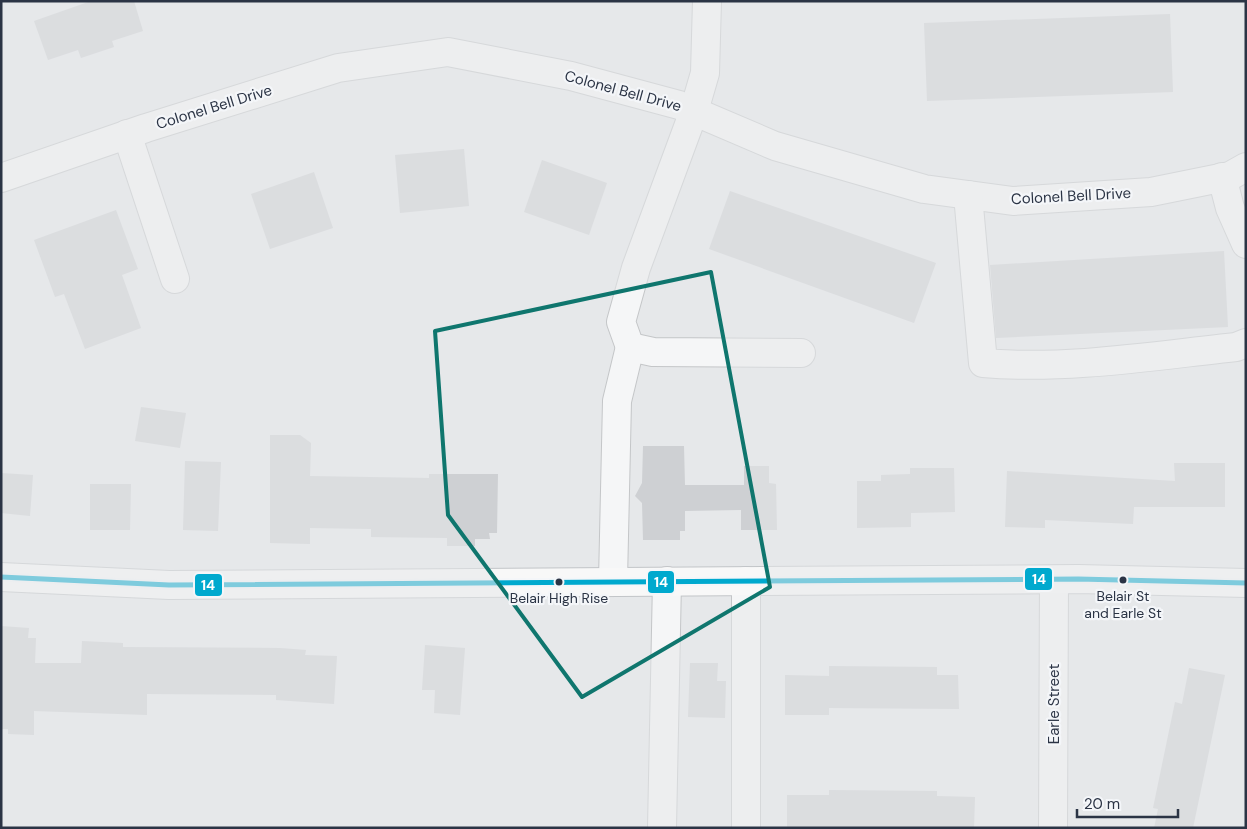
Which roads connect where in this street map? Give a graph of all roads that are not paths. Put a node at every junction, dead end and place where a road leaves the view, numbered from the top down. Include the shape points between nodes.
1 (708, 1) edge
2 (694, 112) junction
3 (127, 134) junction
4 (1234, 172) edge
5 (1, 178) edge
6 (968, 195) junction
7 (1246, 244) edge
8 (175, 279) dead end
9 (1246, 343) edge
10 (630, 347) junction
11 (801, 353) dead end
12 (1, 577) edge
13 (613, 581) junction
14 (667, 581) junction
15 (746, 581) junction
16 (1054, 581) junction
17 (1246, 583) edge
18 (662, 828) edge
19 (746, 828) edge
20 (1053, 828) edge

1 - 2 street via 705,73
2 - 3 street, Colonel Bell Drive via 679,105 571,76 448,52 338,68
2 - 6 street, Colonel Bell Drive via 775,146 924,189
2 - 10 street via 636,268 621,322
3 - 5 street, Colonel Bell Drive
3 - 8 street
4 - 6 street, Colonel Bell Drive via 1151,192 1013,201
4 - 7 street via 1230,208
6 - 9 street via 983,363 1025,366 1082,364 1236,348
10 - 11 street via 653,352
10 - 13 street via 617,401
12 - 13 main road via 169,585
13 - 14 main road
14 - 15 main road
14 - 18 street
15 - 16 main road
15 - 19 street
16 - 17 main road
16 - 20 street, Earle Street

